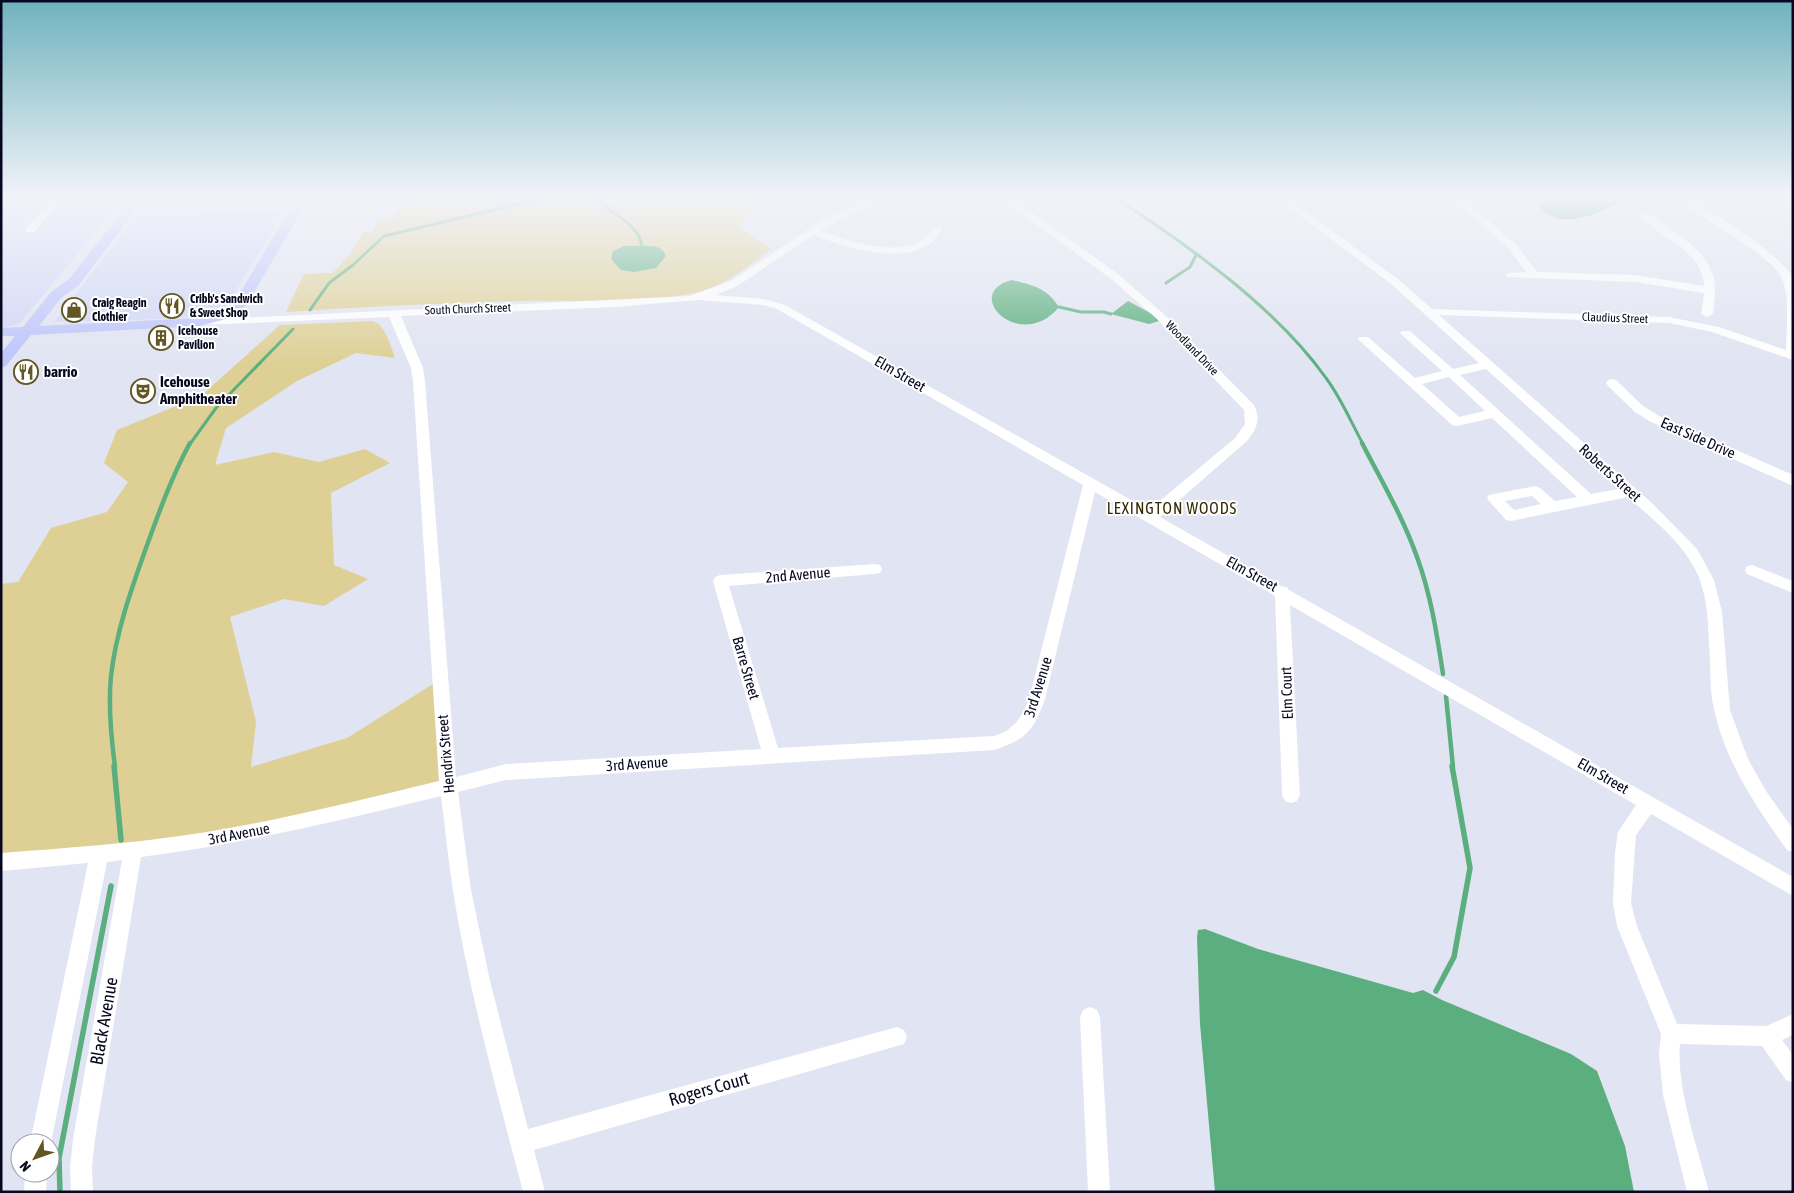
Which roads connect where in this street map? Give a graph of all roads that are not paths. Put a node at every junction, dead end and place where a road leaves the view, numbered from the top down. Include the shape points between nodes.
1 (85, 254) edge
2 (270, 254) edge
3 (778, 254) edge
4 (1085, 254) edge
5 (1358, 254) edge
6 (1518, 254) edge
7 (1693, 254) edge
8 (1762, 254) edge
9 (1511, 274) dead end
10 (1534, 275) junction
11 (1708, 291) junction
12 (698, 297) junction
13 (239, 306) junction
14 (393, 312) junction
15 (1431, 312) junction
16 (1707, 314) dead end
17 (255, 319) junction
18 (200, 322) junction
19 (26, 331) junction
20 (1, 332) edge
21 (1406, 333) dead end
22 (1364, 339) dead end
23 (1792, 356) edge
24 (1, 363) edge
25 (1489, 365) junction
26 (1450, 373) junction
27 (1412, 382) junction
28 (1612, 383) dead end
29 (1494, 413) junction
30 (1793, 481) edge
31 (1090, 484) junction
32 (1629, 492) junction
33 (1588, 499) junction
34 (1552, 507) dead end
35 (1149, 518) junction
36 (875, 569) dead end
37 (1752, 570) dead end
38 (720, 581) joint
39 (1793, 587) edge
40 (1282, 591) junction
41 (771, 755) junction
42 (448, 786) junction
43 (1291, 795) dead end
44 (1648, 803) junction
45 (1793, 844) edge
46 (133, 851) junction
47 (99, 854) junction
48 (1, 862) edge
49 (1793, 887) edge
50 (1090, 1017) dead end
51 (1793, 1024) edge
52 (1671, 1034) junction
53 (897, 1036) dead end
54 (1767, 1036) junction
55 (1793, 1073) edge
56 (43, 1133) edge
57 (522, 1142) junction
58 (82, 1192) edge
59 (534, 1192) edge
60 (1100, 1192) edge
61 (1698, 1192) edge

1 - 19 main road
2 - 13 main road
3 - 12 street, South Church Street via 735,283
4 - 35 street, Woodland Drive via 1189,344 1252,412 1253,421 1240,441
5 - 15 street, Roberts Street
6 - 10 street
7 - 11 street via 1708,275
8 - 23 street via 1786,274 1791,290
9 - 10 street
10 - 11 street via 1651,280
11 - 16 street
12 - 14 street, South Church Street via 640,303
12 - 31 street, Elm Street via 756,301 791,312
13 - 17 street via 243,314
13 - 18 main road via 228,314
14 - 17 street, South Church Street
14 - 42 street, Hendrix Street via 417,368 419,381
15 - 23 street, Claudius Street via 1668,320 1715,329
15 - 25 street, Roberts Street
17 - 18 street, South Church Street
18 - 19 main road, South Church Street
19 - 20 main road, South Church Street
19 - 24 main road
21 - 26 street
22 - 27 street
25 - 26 street
25 - 32 street, Roberts Street
26 - 27 street
26 - 29 street
27 - 29 street via 1457,422
28 - 30 street, East Side Drive via 1655,419
29 - 33 street
31 - 35 street, Elm Street
31 - 41 street, 3rd Avenue via 1037,699 1020,733 994,743
32 - 33 street
32 - 45 street, Roberts Street via 1670,528 1702,569 1710,591 1718,656 1718,686 1728,731 1760,799
33 - 34 street
35 - 40 street, Elm Street
36 - 38 street, 2nd Avenue
37 - 39 street
38 - 41 street, Barre Street
40 - 43 street, Elm Court
40 - 44 street, Elm Street
41 - 42 street, 3rd Avenue via 506,772
42 - 46 street, 3rd Avenue via 252,832
42 - 57 street, Hendrix Street via 462,890 480,981
44 - 49 street, Elm Street
44 - 52 street via 1627,832 1622,903 1627,926
46 - 47 street, 3rd Avenue
46 - 58 street, Black Avenue via 84,1139
47 - 48 street, 3rd Avenue
47 - 56 street
50 - 60 street
51 - 54 street
52 - 54 street
52 - 61 street via 1669,1054 1674,1095
53 - 57 street, Rogers Court
54 - 55 street
57 - 59 street, Hendrix Street

